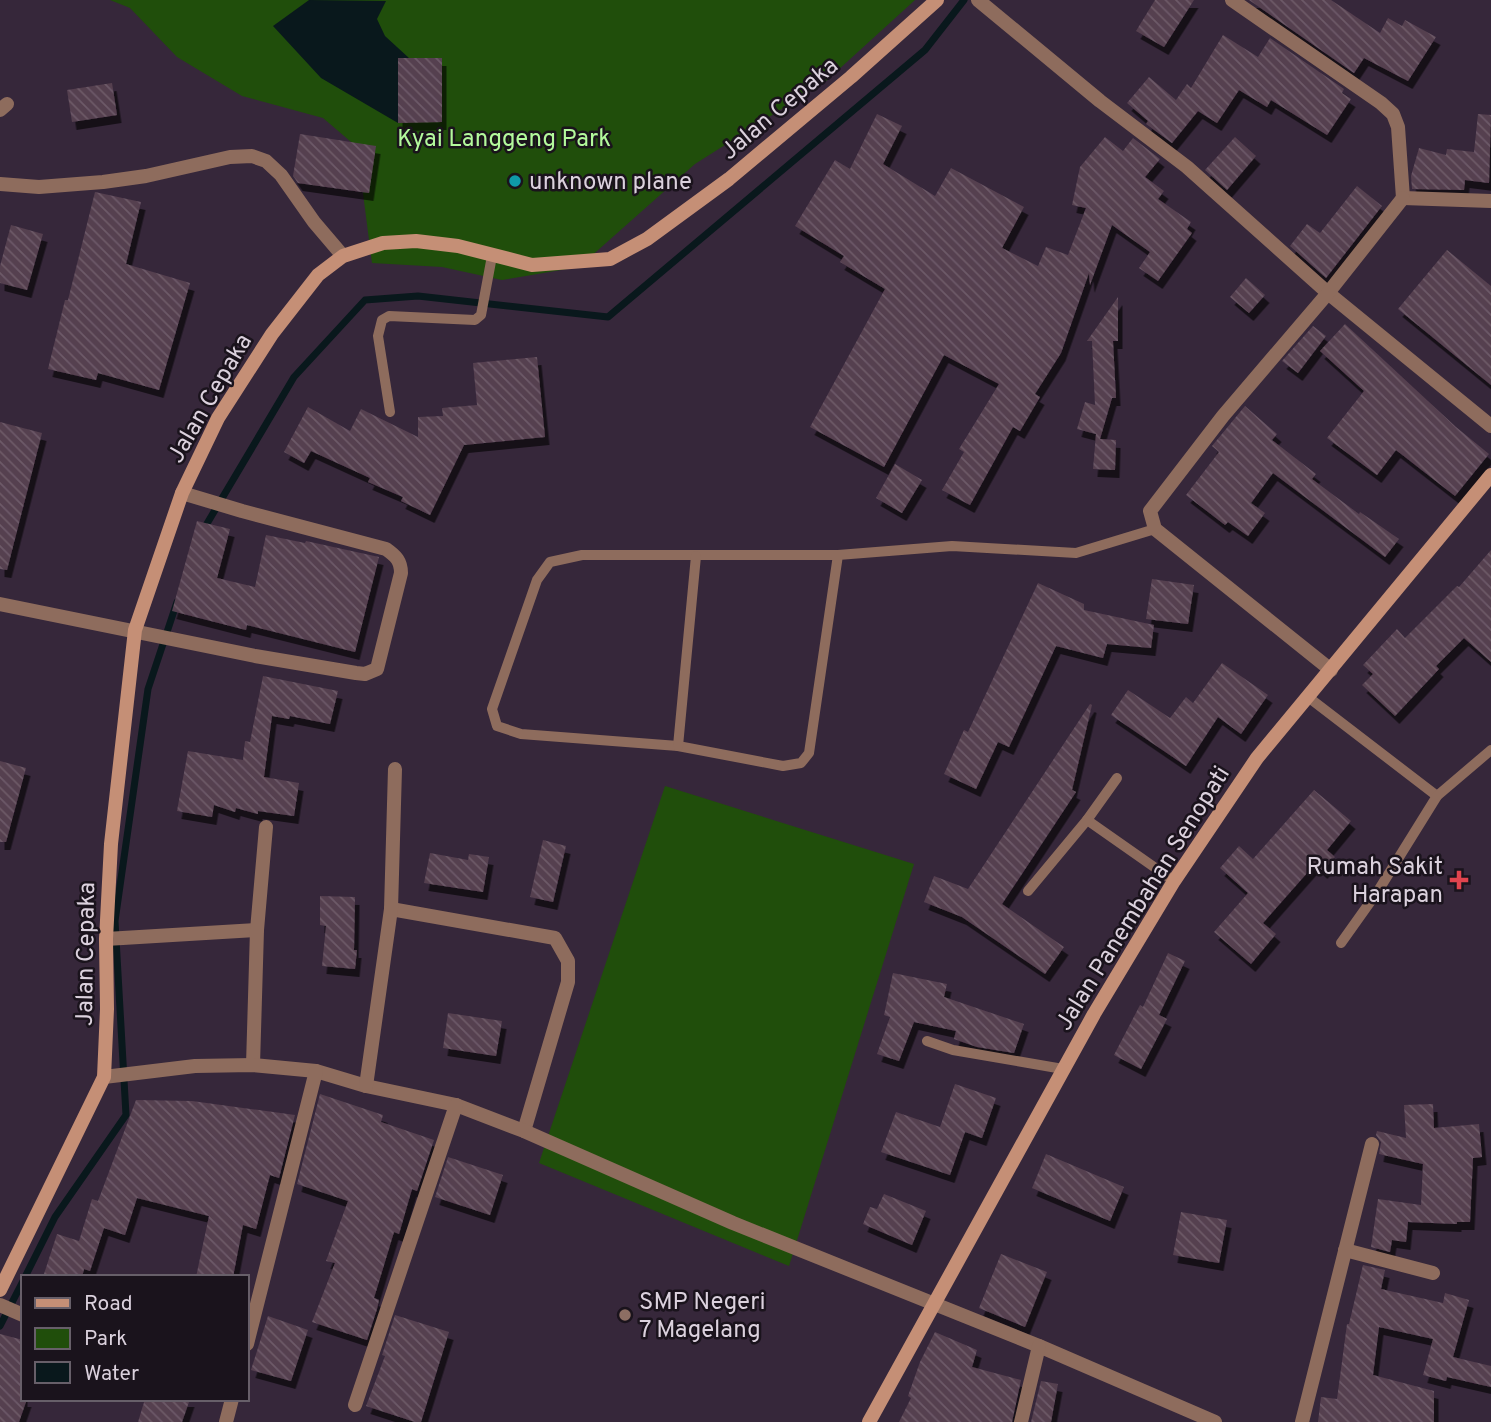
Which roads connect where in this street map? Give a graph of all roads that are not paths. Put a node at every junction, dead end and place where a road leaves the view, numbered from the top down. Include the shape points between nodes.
1 (937, 0) edge
2 (978, 0) edge
3 (1232, 0) edge
4 (0, 184) edge
5 (1404, 198) junction
6 (1491, 201) edge
7 (343, 256) junction
8 (492, 256) junction
9 (1328, 293) junction
10 (390, 412) dead end
11 (1491, 426) edge
12 (1491, 475) edge
13 (182, 493) junction
14 (1155, 529) junction
15 (838, 555) junction
16 (696, 556) junction
17 (0, 604) edge
18 (135, 630) junction
19 (1331, 670) junction
20 (1308, 697) junction
21 (678, 746) junction
22 (1491, 750) edge
23 (395, 769) dead end
24 (1117, 778) dead end
25 (1437, 796) junction
26 (1087, 820) junction
27 (266, 827) dead end
28 (1174, 881) junction
29 (1028, 891) dead end
30 (391, 909) junction
31 (257, 930) junction
32 (106, 939) junction
33 (1341, 943) dead end
34 (927, 1041) dead end
35 (253, 1065) junction
36 (1063, 1069) junction
37 (316, 1071) junction
38 (104, 1077) junction
39 (366, 1086) junction
40 (456, 1105) junction
41 (524, 1131) junction
42 (1372, 1144) dead end
43 (1345, 1250) junction
44 (1433, 1273) dead end
45 (0, 1290) edge
46 (0, 1305) edge
47 (933, 1305) junction
48 (21, 1314) edge
49 (248, 1340) edge
50 (1039, 1346) junction
51 (231, 1401) edge
52 (355, 1405) dead end
53 (226, 1422) edge
54 (869, 1422) edge
55 (1021, 1422) edge
56 (1215, 1422) edge
57 (1301, 1422) edge

1 - 8 street, Jalan Cepaka via 729,180 647,239 610,259 532,265
2 - 9 street via 1188,167
3 - 5 street via 1393,114
4 - 7 street via 39,187 103,182 252,156 281,175
5 - 6 street
5 - 9 street
7 - 8 street, Jalan Cepaka via 383,243 416,241
7 - 13 street, Jalan Cepaka via 318,275 272,334 218,418
8 - 10 lane via 481,314 475,320 389,316 383,320 378,336
9 - 11 street
9 - 14 street via 1153,506 1150,519
12 - 19 street, Jalan Panembahan Senopati
13 - 18 street, Jalan Cepaka
13 - 18 street via 395,555 401,573 378,665 373,672 356,674
14 - 15 lane via 1076,553 952,546
14 - 19 street
15 - 16 lane
15 - 21 lane via 808,752 801,763 783,766
16 - 21 lane
16 - 21 lane via 582,555 550,562 537,580 492,709 497,726 521,734
17 - 18 street
18 - 32 street, Jalan Cepaka via 111,844
19 - 20 street, Jalan Panembahan Senopati
20 - 25 lane
20 - 28 street, Jalan Panembahan Senopati via 1257,758
22 - 25 lane
23 - 30 street
24 - 26 lane
25 - 33 lane
26 - 28 lane
26 - 29 lane
27 - 31 street
28 - 36 street, Jalan Panembahan Senopati
30 - 39 street
30 - 41 street via 555,937 568,961 568,982
31 - 32 street
31 - 35 street
32 - 38 street, Jalan Cepaka
34 - 36 lane via 953,1050
35 - 37 street
35 - 38 street via 195,1066
36 - 47 street, Jalan Panembahan Senopati
37 - 39 street
37 - 49 street
38 - 45 street, Jalan Cepaka
39 - 40 street
40 - 41 street
40 - 52 street
41 - 47 street
42 - 43 street
43 - 44 street
43 - 57 street
46 - 48 street
47 - 50 street
47 - 54 street, Jalan Panembahan Senopati
50 - 55 street
50 - 56 street
51 - 53 street

